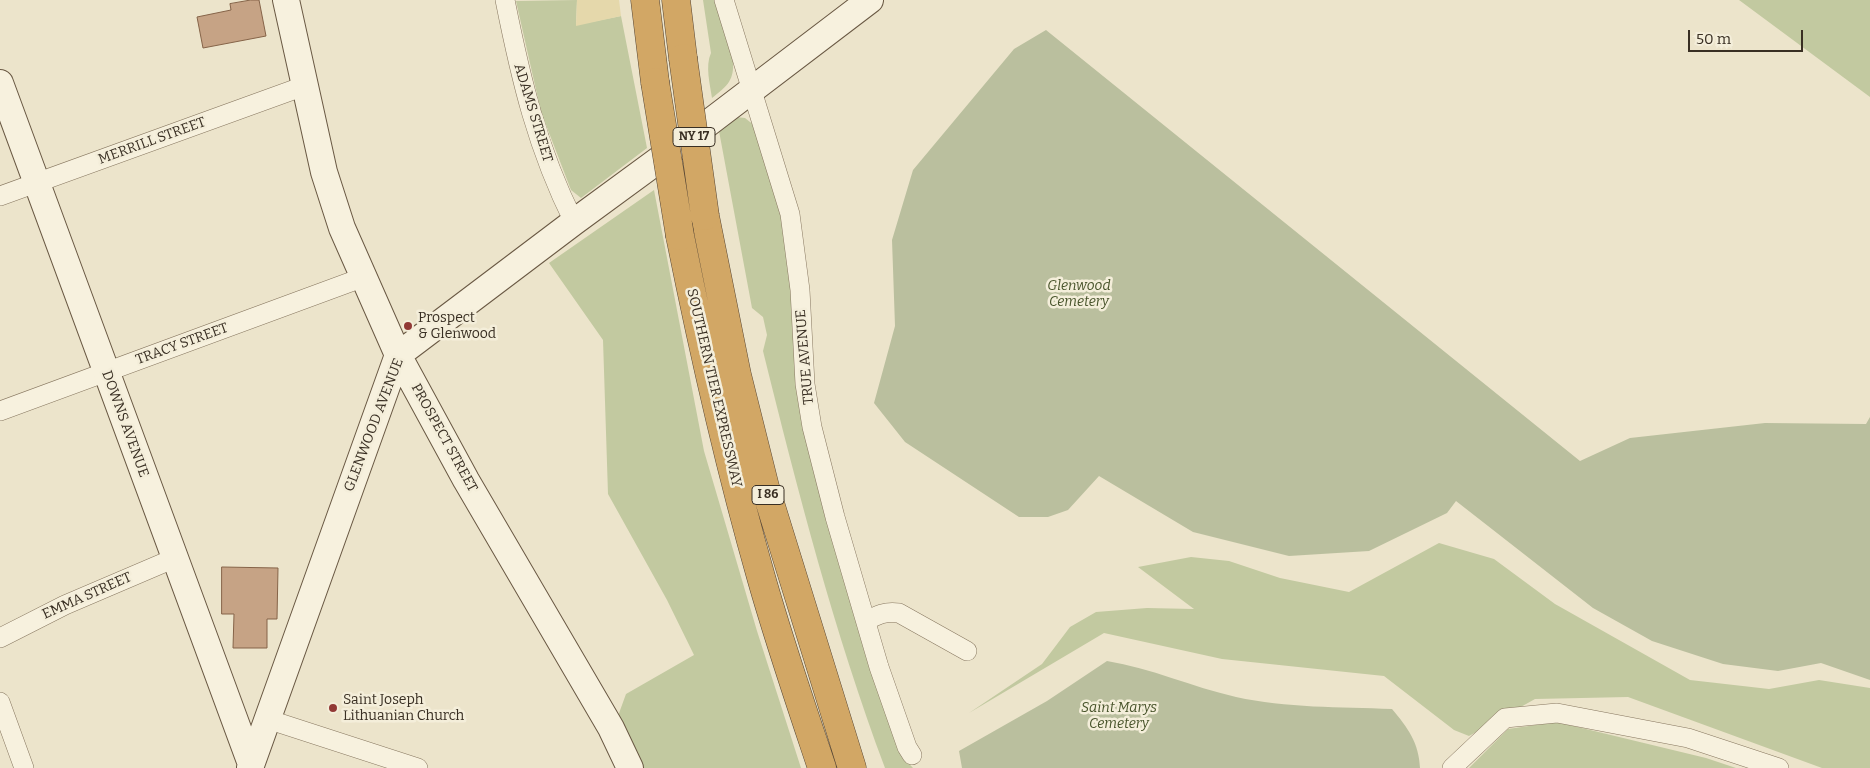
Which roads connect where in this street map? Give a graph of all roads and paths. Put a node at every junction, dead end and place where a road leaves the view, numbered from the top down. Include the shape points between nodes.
1 (286, 0) edge
2 (506, 0) edge
3 (645, 0) edge
4 (676, 0) edge
5 (724, 0) edge
6 (870, 0) edge
7 (0, 83) edge
8 (304, 86) junction
9 (751, 91) junction
10 (36, 183) junction
11 (0, 196) edge
12 (705, 216) joint
13 (574, 222) junction
14 (680, 236) joint
15 (364, 277) junction
16 (398, 355) junction
17 (106, 371) junction
18 (0, 410) edge
19 (175, 558) junction
20 (866, 621) junction
21 (0, 638) edge
22 (967, 652) dead end
23 (0, 702) edge
24 (267, 719) junction
25 (912, 754) dead end
26 (250, 766) edge
27 (627, 766) edge
28 (24, 768) edge
29 (418, 768) edge
30 (822, 768) edge
31 (852, 768) edge
32 (1452, 768) edge
33 (1779, 768) edge

1 - 8 street, PROSPECT STREET
2 - 13 street, ADAMS STREET via 518,64 536,131
3 - 14 highway, SOUTHERN TIER EXPRESSWAY / NY 17, bridge via 654,82
4 - 12 highway, SOUTHERN TIER EXPRESSWAY / NY 17, bridge
5 - 9 street, TRUE AVENUE
6 - 9 street, GLENWOOD AVENUE
7 - 10 street, DOWNS AVENUE
8 - 10 street, MERRILL STREET
8 - 15 street, PROSPECT STREET via 324,172 342,228
9 - 13 street, GLENWOOD AVENUE
9 - 20 street, TRUE AVENUE via 790,214 812,426
10 - 11 street, MERRILL STREET
10 - 17 street, DOWNS AVENUE
12 - 31 highway, SOUTHERN TIER EXPRESSWAY / I 86 via 737,375 765,487
13 - 16 street, GLENWOOD AVENUE
14 - 30 highway, SOUTHERN TIER EXPRESSWAY / I 86 via 740,503
15 - 16 street, PROSPECT STREET
15 - 17 street, TRACY STREET
16 - 24 street, GLENWOOD AVENUE
16 - 27 street, PROSPECT STREET via 466,480 606,720
17 - 18 street, TRACY STREET
17 - 19 street, DOWNS AVENUE
19 - 21 street, EMMA STREET via 65,605
19 - 26 street, DOWNS AVENUE
20 - 22 street via 880,614 898,613
20 - 25 street, TRUE AVENUE via 882,675
23 - 28 street
24 - 26 street, GLENWOOD AVENUE
24 - 29 street
32 - 33 street via 1505,718 1557,712 1688,738

